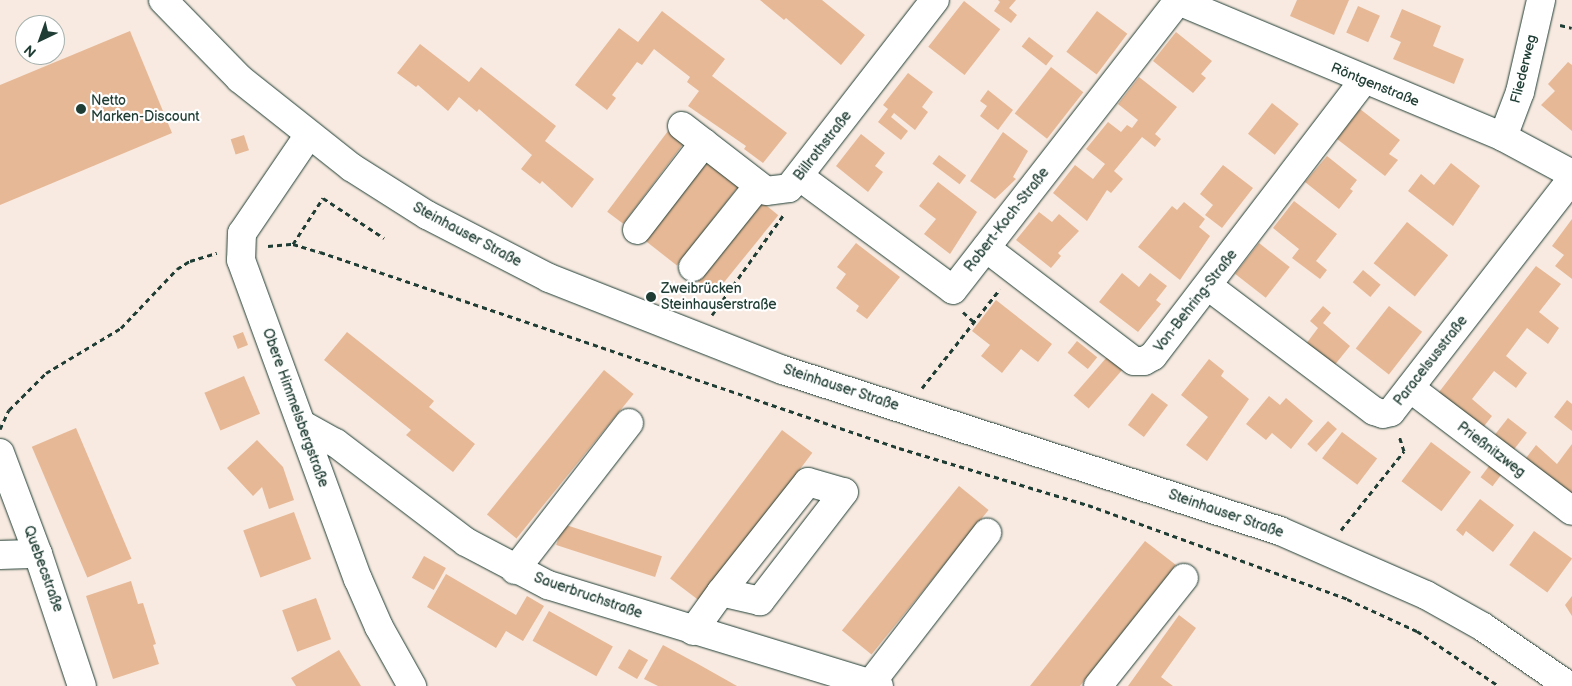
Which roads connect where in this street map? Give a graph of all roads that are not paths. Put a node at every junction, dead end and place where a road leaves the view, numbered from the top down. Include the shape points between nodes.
1 (163, 0) edge
2 (935, 0) edge
3 (1177, 0) edge
4 (1541, 0) edge
5 (1364, 80) junction
6 (682, 126) dead end
7 (308, 136) junction
8 (1503, 137) junction
9 (704, 143) junction
10 (1572, 174) edge
11 (1572, 179) edge
12 (795, 182) junction
13 (758, 186) junction
14 (637, 230) dead end
15 (986, 248) junction
16 (693, 268) dead end
17 (1208, 286) junction
18 (1410, 388) junction
19 (629, 423) dead end
20 (303, 425) junction
21 (0, 454) edge
22 (1572, 512) edge
23 (987, 533) dead end
24 (38, 554) junction
25 (0, 555) edge
26 (515, 570) junction
27 (1184, 578) dead end
28 (721, 592) junction
29 (693, 631) junction
30 (875, 685) edge
31 (82, 686) edge
32 (412, 686) edge
33 (1098, 686) edge
34 (1570, 686) edge

1 - 7 street, Steinhauser Straße via 240,79
2 - 12 street, Billrothstraße
3 - 5 street, Röntgenstraße
3 - 15 street, Robert-Koch-Straße
4 - 8 street, Fliederweg via 1520,92
5 - 8 street, Röntgenstraße
5 - 17 street, Von-Behring-Straße
6 - 9 street
7 - 20 street, Obere Himmelsbergstraße via 255,211 240,253
7 - 34 street, Steinhauser Straße via 391,194 549,278 697,338 1280,531 1426,595
8 - 10 street, Röntgenstraße
9 - 13 street
9 - 14 street
11 - 18 street, Paracelsusstraße
12 - 13 street, Billrothstraße via 766,191
12 - 15 street, Robert-Koch-Straße via 953,290
13 - 16 street
15 - 17 street, Von-Behring-Straße via 1134,361 1154,356
17 - 18 street, Paracelsusstraße via 1374,411 1382,414 1391,412
18 - 22 street, Prießnitzweg
19 - 26 street
20 - 26 street, Sauerbruchstraße via 336,443 466,542
20 - 32 street, Obere Himmelsbergstraße via 358,579 379,627
21 - 24 street, Quebecstraße
23 - 30 street
24 - 25 street
24 - 31 street, Quebecstraße
26 - 29 street, Sauerbruchstraße via 548,585
27 - 33 street
28 - 28 street via 808,482 844,492 760,601
28 - 29 street
29 - 30 street, Sauerbruchstraße

